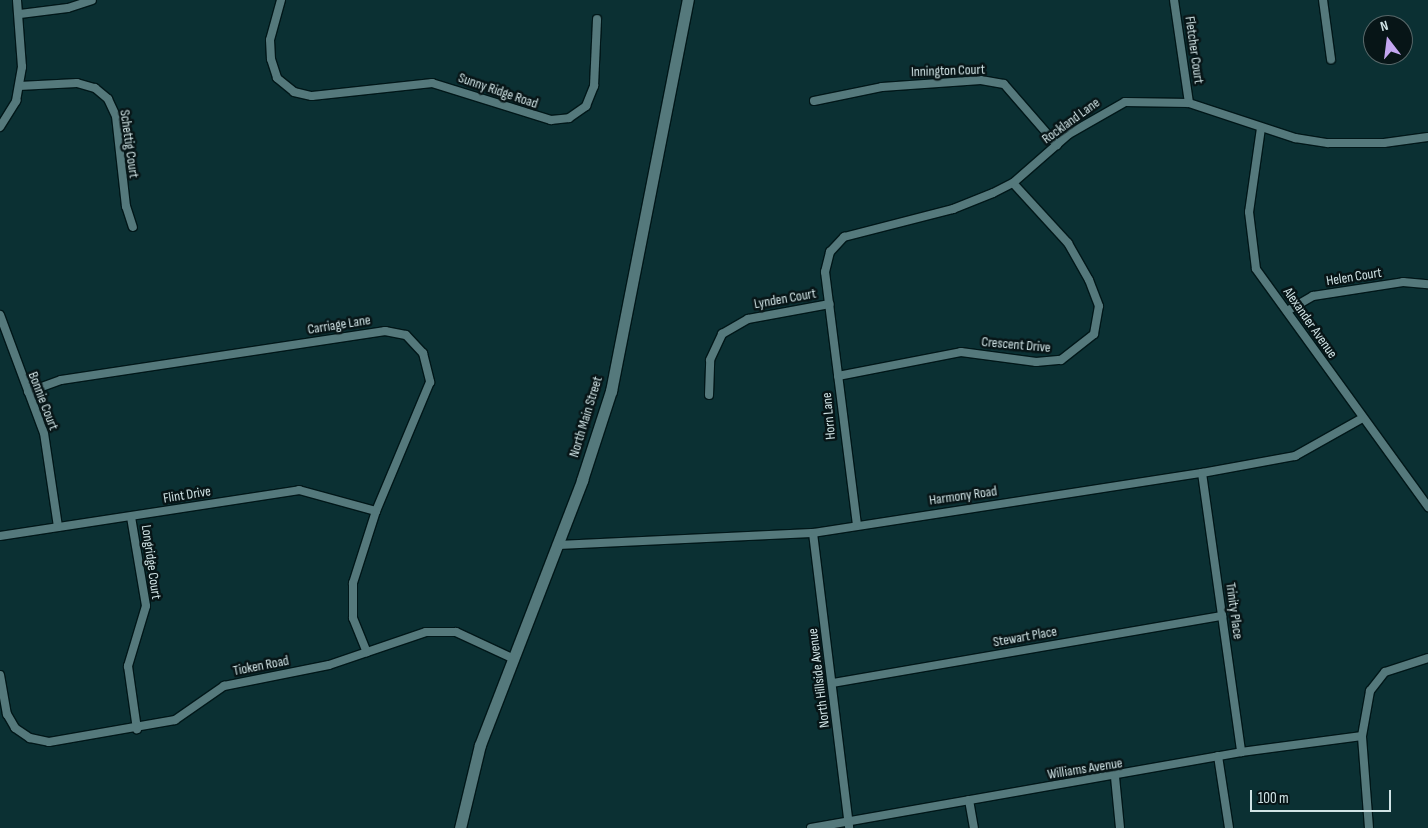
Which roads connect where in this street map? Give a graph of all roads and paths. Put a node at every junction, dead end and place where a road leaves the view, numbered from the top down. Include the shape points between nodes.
1 (17, 0) edge
2 (92, 0) edge
3 (282, 0) edge
4 (688, 0) edge
5 (1174, 0) edge
6 (1323, 0) edge
7 (20, 14) junction
8 (597, 19) dead end
9 (1330, 59) dead end
10 (19, 86) junction
11 (814, 101) dead end
12 (1189, 103) junction
13 (0, 127) edge
14 (1261, 128) junction
15 (1428, 137) edge
16 (1057, 145) junction
17 (1013, 183) junction
18 (133, 227) dead end
19 (1428, 284) edge
20 (830, 304) junction
21 (1287, 312) junction
22 (0, 315) edge
23 (838, 376) junction
24 (28, 392) junction
25 (709, 395) dead end
26 (1361, 419) junction
27 (1202, 473) junction
28 (1428, 507) edge
29 (376, 510) junction
30 (131, 517) junction
31 (857, 525) junction
32 (58, 527) junction
33 (813, 532) junction
34 (0, 536) edge
35 (557, 545) junction
36 (1222, 616) junction
37 (367, 652) junction
38 (512, 658) junction
39 (1428, 658) edge
40 (0, 675) edge
41 (833, 683) junction
42 (137, 728) junction
43 (1362, 736) junction
44 (1241, 752) junction
45 (1218, 756) junction
46 (1115, 777) junction
47 (969, 800) junction
48 (849, 824) edge
49 (460, 828) edge
50 (811, 828) edge
51 (974, 828) edge
52 (1120, 828) edge
53 (1229, 828) edge
54 (1369, 828) edge

1 - 7 street
2 - 7 street via 68,8
3 - 8 street, Sunny Ridge Road via 270,40 271,59 277,78 294,92 312,96 432,84 551,120 569,118 586,106 594,86
4 - 35 main road, North Main Street via 611,391
5 - 12 street, Fletcher Court
6 - 9 street
7 - 10 street
10 - 13 street
10 - 18 street, Schettig Court via 77,83 95,88 108,99 116,116 126,206
11 - 16 street, Innington Court via 882,88 981,80 1004,84
12 - 14 street, Rockland Lane
12 - 16 street, Rockland Lane via 1125,102 1104,110
14 - 15 street, Rockland Lane via 1328,143 1384,143
14 - 21 street, Alexander Avenue via 1250,239 1256,269
16 - 17 street, Rockland Lane
17 - 20 street, Rockland Lane via 953,210 844,237 830,252 825,272
17 - 23 street, Crescent Drive via 1068,243 1089,280 1099,306 1094,334 1061,360 1036,362 961,352
19 - 21 street, Helen Court via 1403,282 1312,296
20 - 23 street, Horn Lane
20 - 25 street, Lynden Court via 748,319 722,334 710,360
21 - 26 street, Alexander Avenue
22 - 24 street, Bonnie Court
23 - 31 street, Horn Lane
24 - 29 street, Carriage Lane via 61,380 385,331 406,335 423,353 430,382
24 - 32 street, Bonnie Court via 44,433
26 - 27 street, Harmony Road via 1295,456
26 - 28 street, Alexander Avenue
27 - 31 street, Harmony Road
27 - 36 street, Trinity Place
29 - 30 street, Flint Drive via 299,490
29 - 37 street, Carriage Lane via 352,583 352,618
30 - 32 street, Flint Drive
30 - 42 street, Longridge Court via 146,606 128,666
31 - 33 street, Harmony Road
32 - 34 street, Flint Drive
33 - 35 street, Harmony Road
33 - 41 street, North Hillside Avenue
35 - 38 main road, North Main Street
36 - 41 street, Stewart Place
36 - 44 street, Trinity Place
37 - 38 street, Tioken Road via 426,632 456,632
37 - 42 street, Tioken Road via 329,665 224,686 175,720
38 - 49 main road, North Main Street via 469,779
39 - 43 street via 1404,663 1385,672 1370,691
40 - 42 street, Tioken Road via 7,714 15,728 30,738 49,742
41 - 48 street, North Hillside Avenue
43 - 44 street, Williams Avenue
43 - 54 street
44 - 45 street, Williams Avenue
45 - 46 street, Williams Avenue
45 - 53 street
46 - 47 street, Williams Avenue
46 - 52 street
47 - 48 street, Williams Avenue
47 - 51 street
48 - 50 street, Williams Avenue

